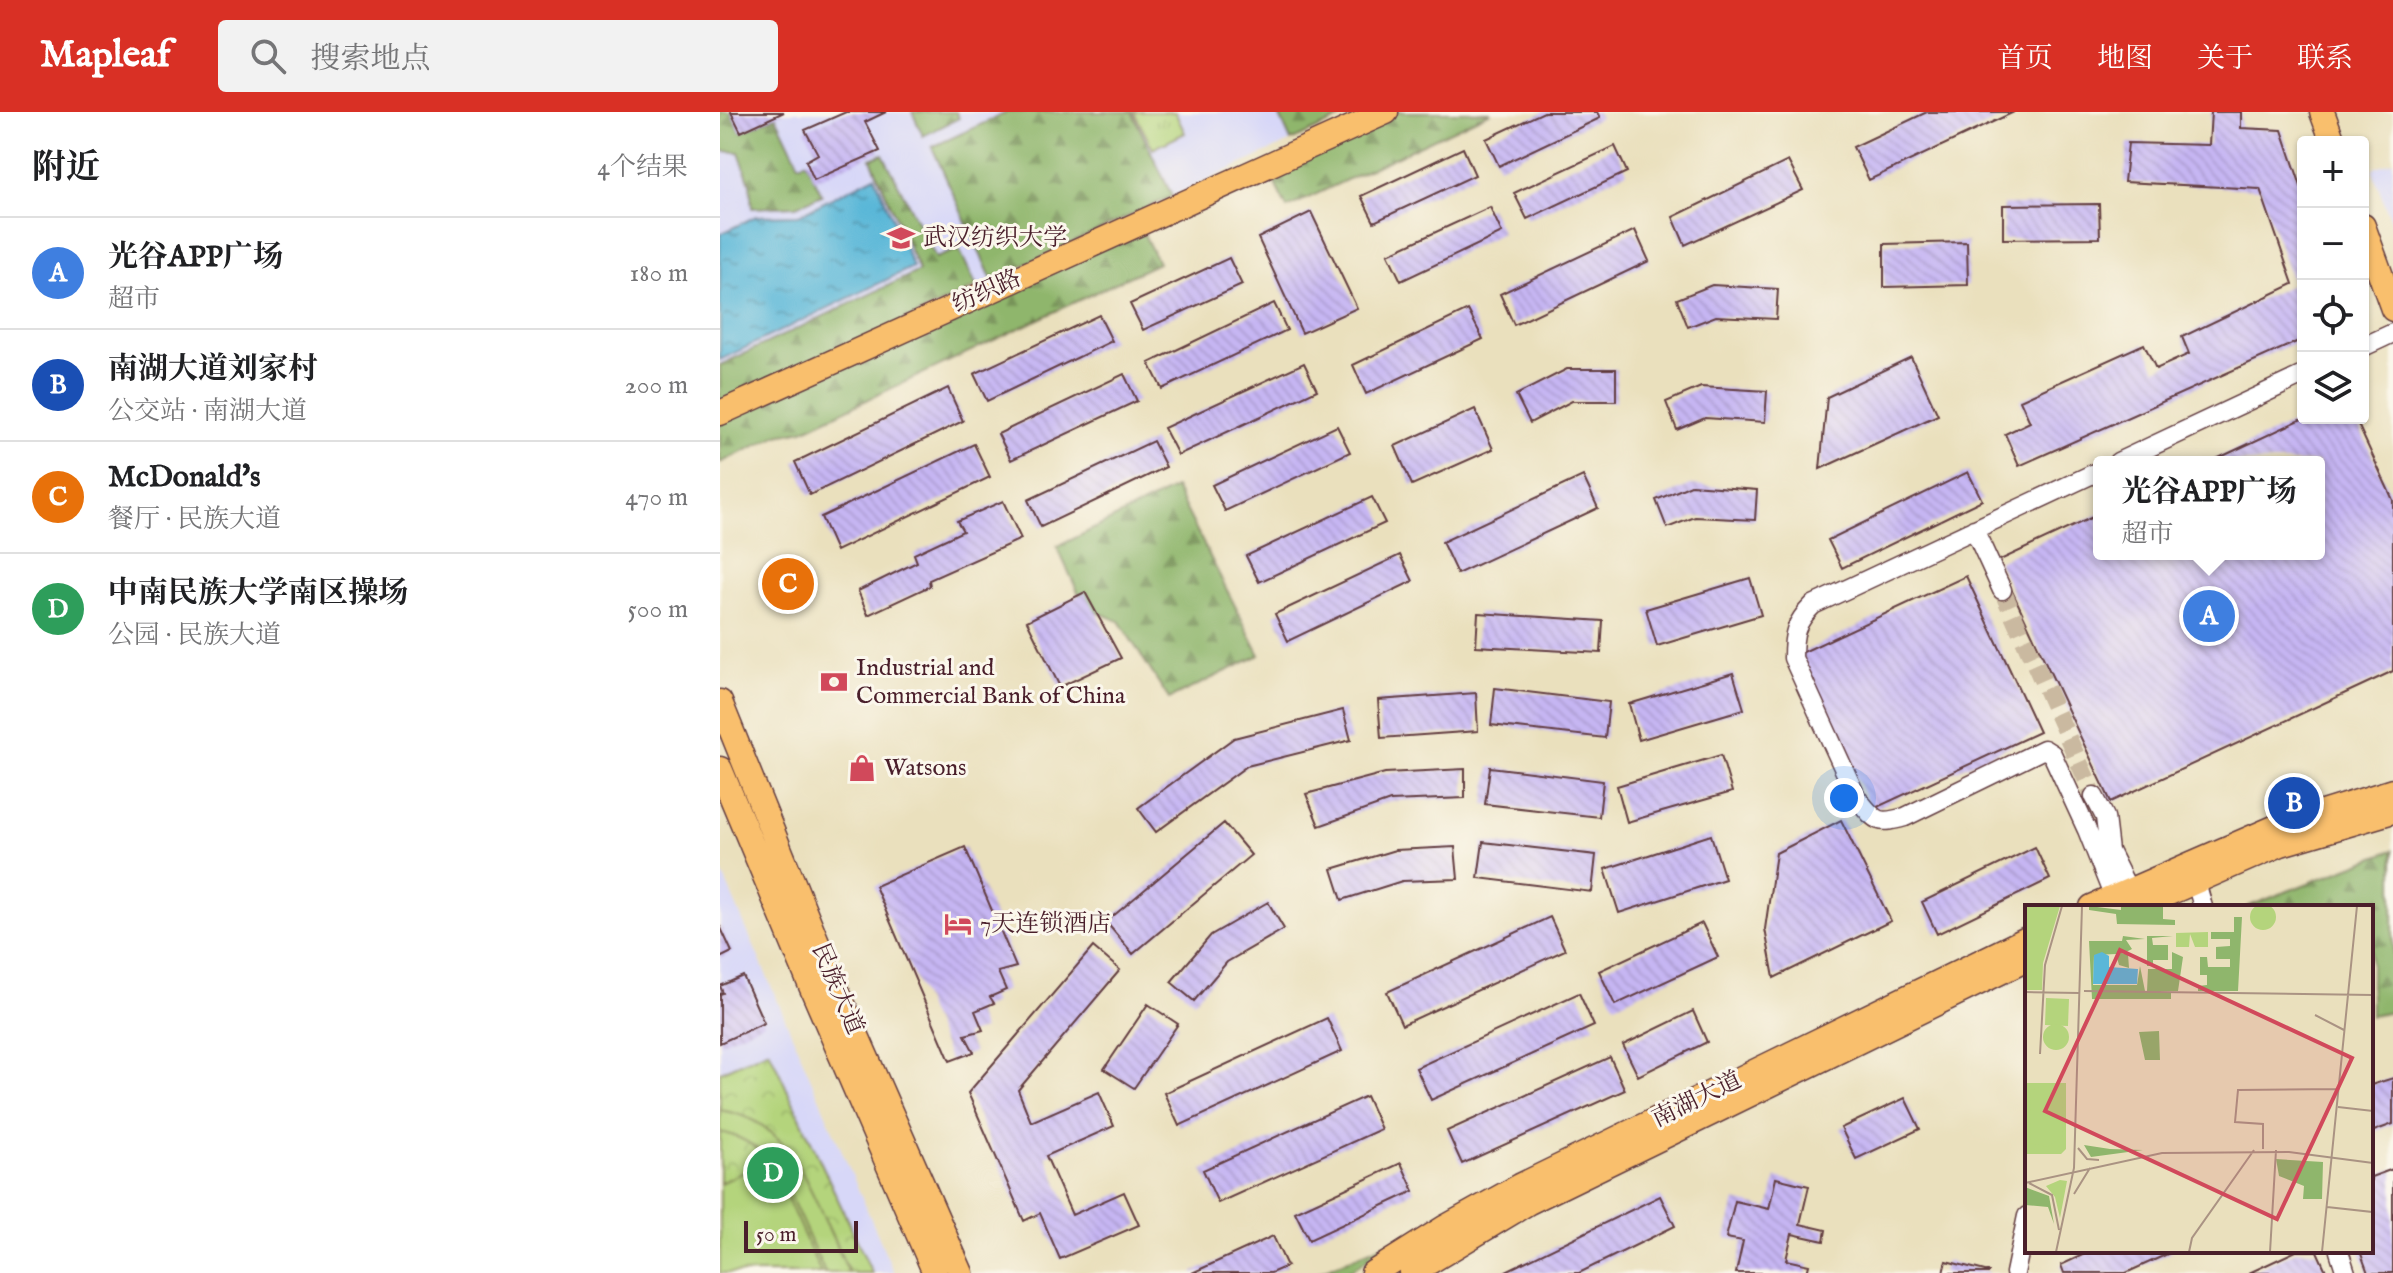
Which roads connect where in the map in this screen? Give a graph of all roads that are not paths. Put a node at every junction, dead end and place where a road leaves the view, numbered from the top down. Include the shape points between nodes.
1 (1386, 112) edge
2 (2322, 112) edge
3 (2331, 136) edge
4 (2369, 243) edge
5 (2393, 309) edge
6 (2393, 333) edge
7 (2369, 344) edge
8 (2297, 378) edge
9 (720, 413) edge
10 (2131, 456) edge
11 (2093, 474) edge
12 (1974, 529) junction
13 (2002, 590) tunnel mouth
14 (720, 702) edge
15 (720, 769) edge
16 (2393, 791) edge
17 (2094, 796) tunnel mouth
18 (2393, 811) edge
19 (2194, 872) junction
20 (2118, 901) edge
21 (2202, 905) edge
22 (2025, 940) edge
23 (2025, 960) edge
24 (2025, 1226) edge
25 (2340, 1253) edge
26 (935, 1273) edge
27 (961, 1273) edge
28 (1373, 1273) edge
29 (1411, 1273) edge
30 (2015, 1273) edge
31 (2346, 1273) edge

1 - 9 main road, 纺织路
2 - 3 main road
4 - 5 main road
6 - 7 street
8 - 10 street
11 - 12 street
12 - 13 street
12 - 20 street via 1813,605 1793,636 1793,658 1857,798 1873,818 1885,823 1905,817 2044,749 2052,754
14 - 27 main road, 民族大道 via 832,979
15 - 26 main road, 民族大道
16 - 19 main road via 2274,828
17 - 20 street via 2105,817
18 - 19 main road
19 - 20 main road
19 - 21 street
22 - 28 main road, 南湖大道 via 1520,1186
23 - 29 main road, 南湖大道 via 1529,1202
24 - 30 street
25 - 31 street

